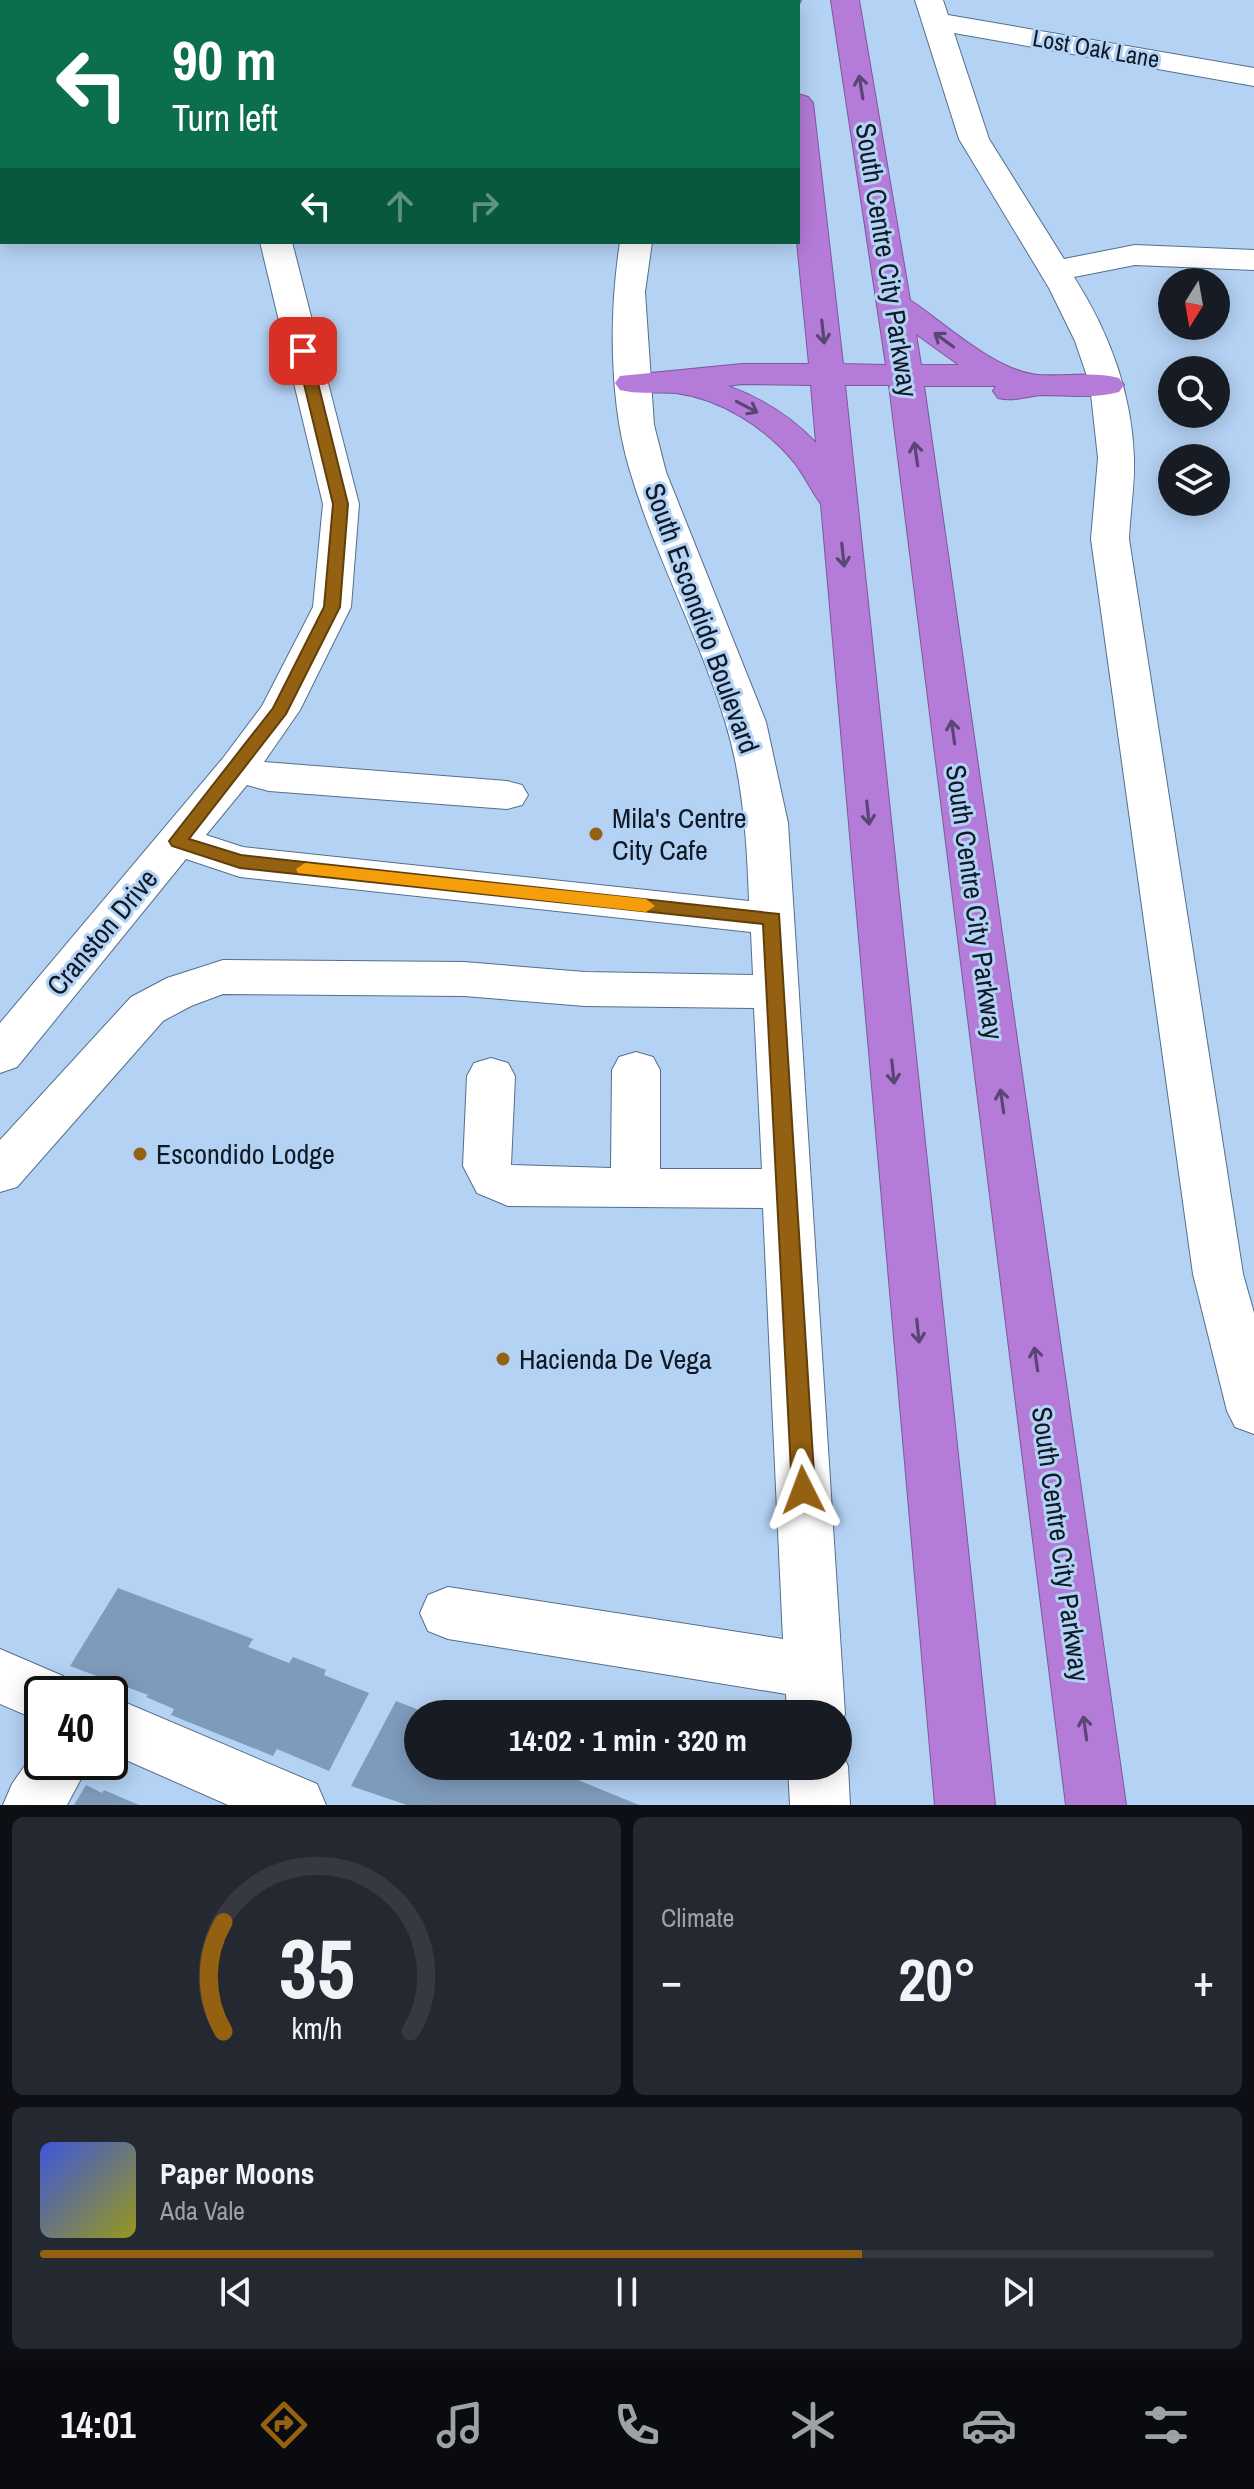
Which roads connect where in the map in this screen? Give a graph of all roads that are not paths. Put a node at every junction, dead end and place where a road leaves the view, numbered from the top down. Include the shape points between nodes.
1 (845, 0) edge
2 (933, 11) edge
3 (1254, 77) edge
4 (800, 122) edge
5 (276, 244) edge
6 (636, 244) edge
7 (1254, 260) edge
8 (1054, 271) junction
9 (893, 303) junction
10 (997, 376) junction
11 (653, 383) junction
12 (828, 384) junction
13 (906, 384) junction
14 (1037, 385) junction
15 (1107, 385) junction
16 (838, 503) junction
17 (238, 768) junction
18 (507, 795) dead end
19 (178, 841) junction
20 (772, 919) junction
21 (776, 992) junction
22 (0, 1055) edge
23 (636, 1070) dead end
24 (491, 1076) dead end
25 (0, 1173) edge
26 (635, 1188) junction
27 (787, 1189) junction
28 (1254, 1411) edge
29 (448, 1613) dead end
30 (0, 1676) edge
31 (24, 1687) edge
32 (814, 1692) edge
33 (128, 1732) edge
34 (49, 1780) edge
35 (819, 1780) edge
36 (33, 1805) edge
37 (296, 1805) edge
38 (820, 1805) edge
39 (965, 1805) edge
40 (1096, 1805) edge

9 -> 1 highway, South Centre City Parkway
2 - 3 street, Lost Oak Lane
2 - 8 street via 974,139
4 -> 12 highway
5 - 17 street, Cranston Drive via 341,504 332,607 280,710
6 - 11 street, South Escondido Boulevard via 629,292
7 - 8 street via 1135,255
8 - 15 street via 1092,341
10 -> 9 highway
9 - 13 highway, South Centre City Parkway
10 - 13 highway
10 - 14 highway
11 - 12 highway via 742,374
11 -> 16 highway via 720,393 779,424 816,464
11 - 20 street, South Escondido Boulevard via 636,425 648,472 746,722 767,823
12 - 13 highway
12 - 16 highway
13 - 14 highway via 995,395
40 -> 13 highway, South Centre City Parkway
14 - 15 highway
15 - 28 street via 1116,458 1110,539 1114,570 1218,1274
16 -> 39 highway
17 - 18 street via 269,777
17 - 19 street, Cranston Drive
19 - 20 street via 240,862
19 - 22 street, Cranston Drive
20 - 21 street, South Escondido Boulevard
21 - 25 street via 585,989 464,979 223,977 170,994 147,1009
21 - 27 street, South Escondido Boulevard
23 - 26 street
24 - 26 street via 487,1166 494,1179 508,1187
26 - 27 street
27 - 32 street, South Escondido Boulevard
29 - 32 street
30 - 31 street
33 - 37 street
34 - 36 street
35 - 38 street

